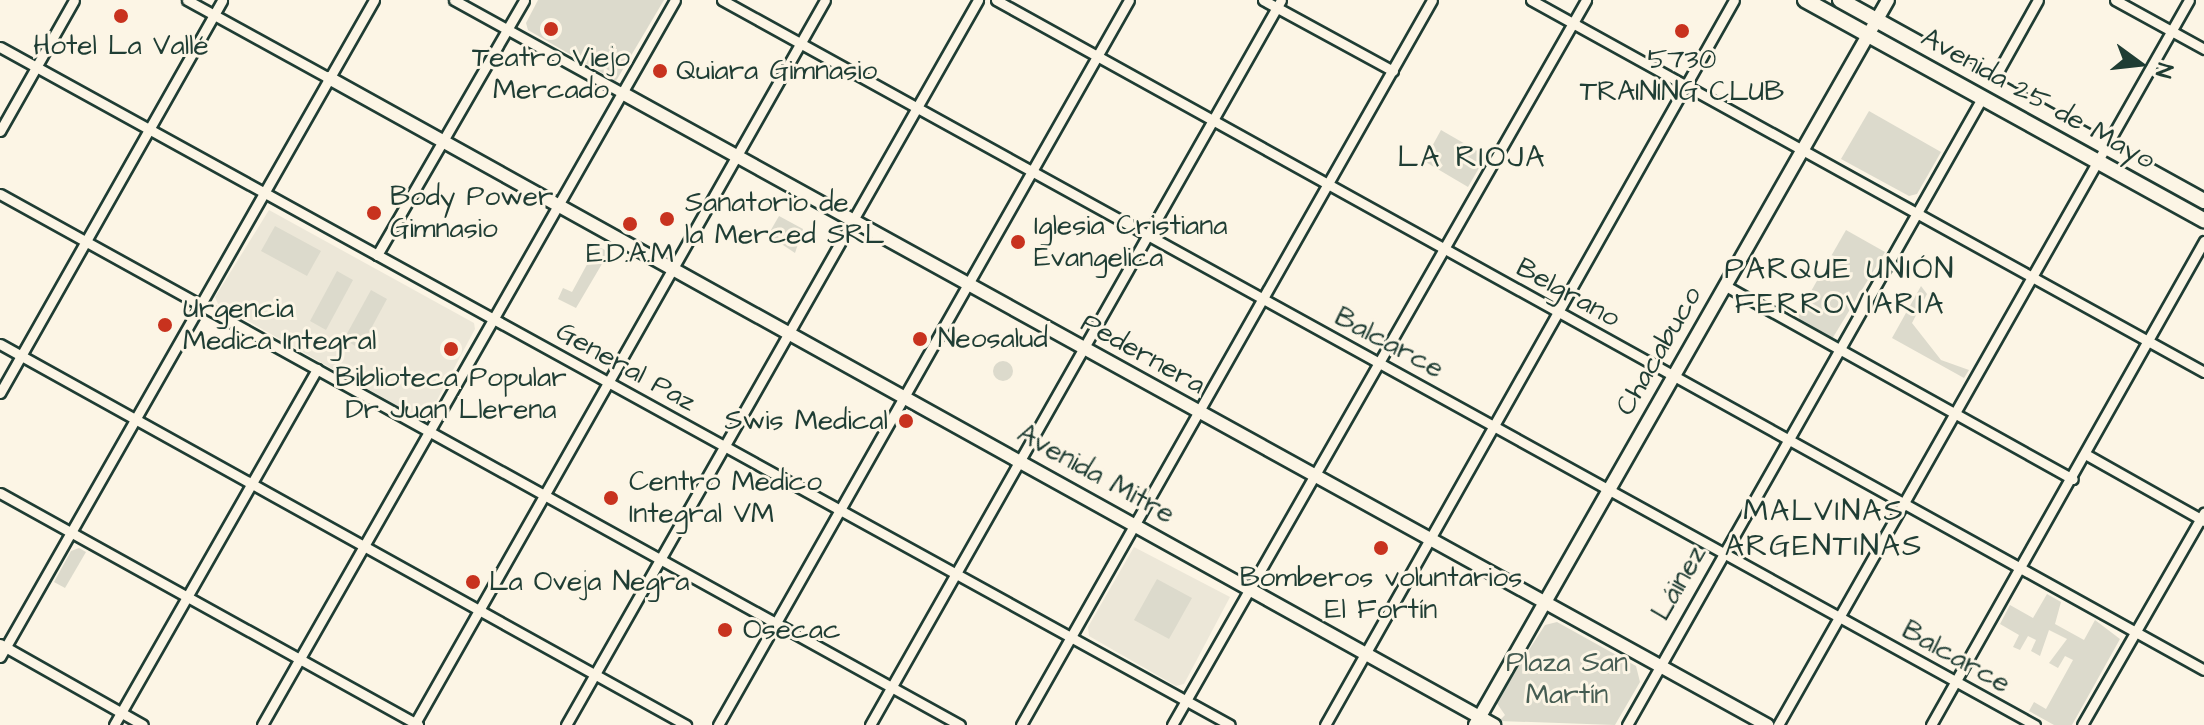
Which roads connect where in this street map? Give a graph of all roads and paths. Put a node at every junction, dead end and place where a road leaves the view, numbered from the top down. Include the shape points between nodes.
1 (74, 0) edge
2 (187, 0) edge
3 (222, 0) edge
4 (374, 0) edge
5 (454, 0) edge
6 (524, 0) edge
7 (675, 0) edge
8 (722, 0) edge
9 (825, 0) edge
10 (978, 0) edge
11 (996, 0) edge
12 (1129, 0) edge
13 (1263, 0) edge
14 (1432, 0) edge
15 (1531, 0) edge
16 (1586, 0) edge
17 (1734, 0) edge
18 (1805, 0) edge
19 (1840, 0) edge
20 (1888, 0) edge
21 (2038, 0) edge
22 (2115, 0) edge
23 (2189, 0) edge
24 (1278, 4) edge
25 (214, 15) junction
26 (1877, 21) junction
27 (1573, 23) junction
28 (508, 29) junction
29 (2171, 30) junction
30 (1868, 35) junction
31 (801, 44) junction
32 (0, 47) edge
33 (2204, 49) edge
34 (1097, 56) junction
35 (37, 68) junction
36 (1393, 71) junction
37 (329, 78) junction
38 (1991, 84) junction
39 (1687, 86) junction
40 (624, 94) junction
41 (1982, 98) junction
42 (918, 107) junction
43 (1212, 121) junction
44 (150, 130) junction
45 (0, 131) edge
46 (444, 140) junction
47 (2106, 146) junction
48 (1802, 149) junction
49 (738, 157) junction
50 (2098, 162) junction
51 (1032, 171) junction
52 (1327, 187) junction
53 (265, 193) junction
54 (0, 194) edge
55 (2204, 201) edge
56 (559, 206) junction
57 (1917, 214) junction
58 (854, 220) junction
59 (2204, 220) edge
60 (1147, 235) junction
61 (86, 241) junction
62 (2204, 241) edge
63 (1443, 251) junction
64 (377, 255) junction
65 (672, 269) junction
66 (2032, 277) junction
67 (968, 284) junction
68 (1724, 285) junction
69 (1262, 300) junction
70 (201, 305) junction
71 (1557, 313) junction
72 (493, 320) junction
73 (789, 331) junction
74 (2149, 342) junction
75 (0, 344) edge
76 (1084, 348) junction
77 (1840, 349) junction
78 (21, 356) junction
79 (1379, 363) junction
80 (317, 369) junction
81 (2204, 372) edge
82 (1673, 375) junction
83 (608, 382) junction
84 (0, 393) edge
85 (906, 397) junction
86 (1199, 412) junction
87 (1955, 413) junction
88 (137, 419) junction
89 (1493, 425) junction
90 (430, 431) junction
91 (1788, 440) junction
92 (722, 445) junction
93 (2087, 455) junction
94 (1021, 459) junction
95 (1315, 476) junction
96 (2073, 479) junction
97 (252, 483) junction
98 (1609, 488) junction
99 (0, 493) edge
100 (544, 495) junction
101 (1903, 504) junction
102 (840, 510) junction
103 (2203, 518) edge
104 (1135, 523) junction
105 (72, 531) junction
106 (1429, 540) junction
107 (364, 544) junction
108 (1724, 552) junction
109 (658, 558) junction
110 (2019, 568) junction
111 (955, 574) junction
112 (1248, 588) junction
113 (188, 596) junction
114 (1544, 602) junction
115 (480, 609) junction
116 (1840, 617) junction
117 (776, 623) junction
118 (2136, 632) junction
119 (1070, 637) junction
120 (3, 646) edge
121 (1364, 654) junction
122 (0, 657) edge
123 (300, 658) junction
124 (1659, 666) junction
125 (2204, 670) edge
126 (595, 674) junction
127 (1955, 682) junction
128 (891, 687) junction
129 (1186, 701) junction
130 (121, 713) junction
131 (1478, 721) edge
132 (416, 724) edge
133 (114, 725) edge
134 (143, 725) edge
135 (262, 725) edge
136 (566, 725) edge
137 (686, 725) edge
138 (718, 725) edge
139 (870, 725) edge
140 (960, 725) edge
141 (1021, 725) edge
142 (1172, 725) edge
143 (1230, 725) edge
144 (1325, 725) edge
145 (1494, 725) edge
146 (1627, 725) edge
147 (1767, 725) edge
148 (1778, 725) edge
149 (1931, 725) edge
150 (2035, 725) edge
151 (2082, 725) edge

1 - 35 street
2 - 25 street
3 - 25 street
4 - 37 street
5 - 28 street, Pedernera
6 - 28 street
7 - 40 street
8 - 31 street, Balcarce
9 - 31 street
10 - 42 street
11 - 34 street, Belgrano
12 - 34 street
13 - 24 street
14 - 36 street
15 - 27 street
16 - 27 street
17 - 39 street
18 - 30 main road, Avenida 25 de Mayo
19 - 26 main road, Avenida 25 de Mayo
20 - 26 street, Chacabuco
21 - 38 street
22 - 29 street
23 - 29 street
24 - 36 street
24 - 43 street
25 - 37 street
25 - 44 street
26 - 30 street, Chacabuco
26 - 38 main road, Avenida 25 de Mayo
27 - 39 street
27 - 63 street
28 - 40 street, Pedernera
28 - 46 street
29 - 33 street
29 - 47 street
30 - 41 main road, Avenida 25 de Mayo
30 - 48 street, Chacabuco
31 - 42 street, Balcarce
31 - 49 street
32 - 35 street, General Paz
34 - 43 street, Belgrano
34 - 51 street
35 - 44 street, General Paz
35 - 45 street
36 - 52 street
37 - 46 street, Avenida Mitre
37 - 53 street
38 - 41 street
38 - 47 main road, Avenida 25 de Mayo
39 - 48 street
39 - 71 street
40 - 49 street, Pedernera
40 - 56 street
41 - 50 main road, Avenida 25 de Mayo
41 - 57 street, Láinez
42 - 51 street, Balcarce
42 - 58 street
43 - 52 street, Belgrano
43 - 60 street
44 - 53 street, General Paz
44 - 61 street
46 - 56 street, Avenida Mitre
46 - 64 street
47 - 50 street
47 - 55 main road, Avenida 25 de Mayo
48 - 57 street
48 - 68 street, Chacabuco
49 - 58 street, Pedernera
49 - 65 street
50 - 59 main road, Avenida 25 de Mayo
50 - 66 street
51 - 60 street, Balcarce
51 - 67 street
52 - 63 street, Belgrano
52 - 69 street
53 - 64 street, General Paz
53 - 70 street
54 - 61 street
56 - 65 street, Avenida Mitre
56 - 72 street
57 - 66 street
57 - 77 street, Láinez
58 - 67 street, Pedernera
58 - 73 street
60 - 69 street, Balcarce
60 - 76 street
61 - 70 street
61 - 78 street
62 - 74 street
63 - 71 street, Belgrano
63 - 79 street
64 - 72 street, General Paz
65 - 73 street, Avenida Mitre
65 - 83 street
66 - 74 street
66 - 87 street
67 - 76 street, Pedernera
67 - 85 street
68 - 77 street
68 - 82 street, Chacabuco
69 - 79 street, Balcarce
69 - 86 street
70 - 80 street
70 - 88 street
71 - 82 street, Belgrano
71 - 89 street
72 - 83 street, General Paz
72 - 90 street
73 - 85 street, Avenida Mitre
73 - 92 street
74 - 81 street
74 - 93 street
75 - 78 street
76 - 86 street, Pedernera
76 - 94 street
77 - 87 street
77 - 91 street, Láinez
78 - 84 street
78 - 88 street
79 - 89 street, Balcarce
79 - 95 street
80 - 90 street
80 - 97 street
82 - 91 street, Belgrano
82 - 98 street, Chacabuco
83 - 92 street, General Paz
83 - 100 street
85 - 94 street, Avenida Mitre
85 - 102 street
86 - 95 street, Pedernera
86 - 104 street
87 - 96 street
87 - 101 street
88 - 97 street
88 - 105 street
89 - 98 street, Balcarce
89 - 106 street
90 - 100 street
90 - 107 street
91 - 101 street, Belgrano
91 - 108 street, Láinez
92 - 102 street, General Paz
92 - 109 street
93 - 96 street
93 - 103 street
94 - 104 street, Avenida Mitre
94 - 111 street
95 - 106 street, Pedernera
95 - 112 street
96 - 110 street
97 - 107 street
97 - 113 street
98 - 108 street, Balcarce
98 - 114 street, Chacabuco
99 - 105 street
100 - 109 street
100 - 115 street
101 - 110 street, Belgrano
101 - 116 street
102 - 111 street, General Paz
102 - 117 street
103 - 118 street
104 - 112 street, Avenida Mitre
104 - 119 street
105 - 113 street
105 - 120 street
106 - 114 street, Pedernera
106 - 121 street
107 - 115 street
107 - 123 street
108 - 116 street, Balcarce
108 - 124 street, Láinez
109 - 117 street
109 - 126 street
110 - 118 street, Belgrano
110 - 127 street
111 - 119 street, General Paz
111 - 128 street
112 - 121 street, Avenida Mitre
112 - 129 street
113 - 123 street
113 - 130 street
114 - 124 street, Pedernera
114 - 131 street, Chacabuco
115 - 126 street
115 - 132 street
116 - 127 street, Balcarce
116 - 148 street
117 - 128 street
117 - 138 street
118 - 125 street, Belgrano
118 - 151 street
119 - 129 street, General Paz
119 - 141 street
120 - 122 street
120 - 130 street
121 - 131 street, Avenida Mitre
121 - 144 street
123 - 132 street
123 - 135 street
124 - 146 street, Láinez
124 - 147 street, Pedernera
126 - 136 street
126 - 137 street
127 - 149 street
127 - 150 street, Balcarce
128 - 139 street
128 - 140 street
129 - 142 street
129 - 143 street, General Paz
130 - 133 street
130 - 134 street
131 - 145 street, Avenida Mitre

